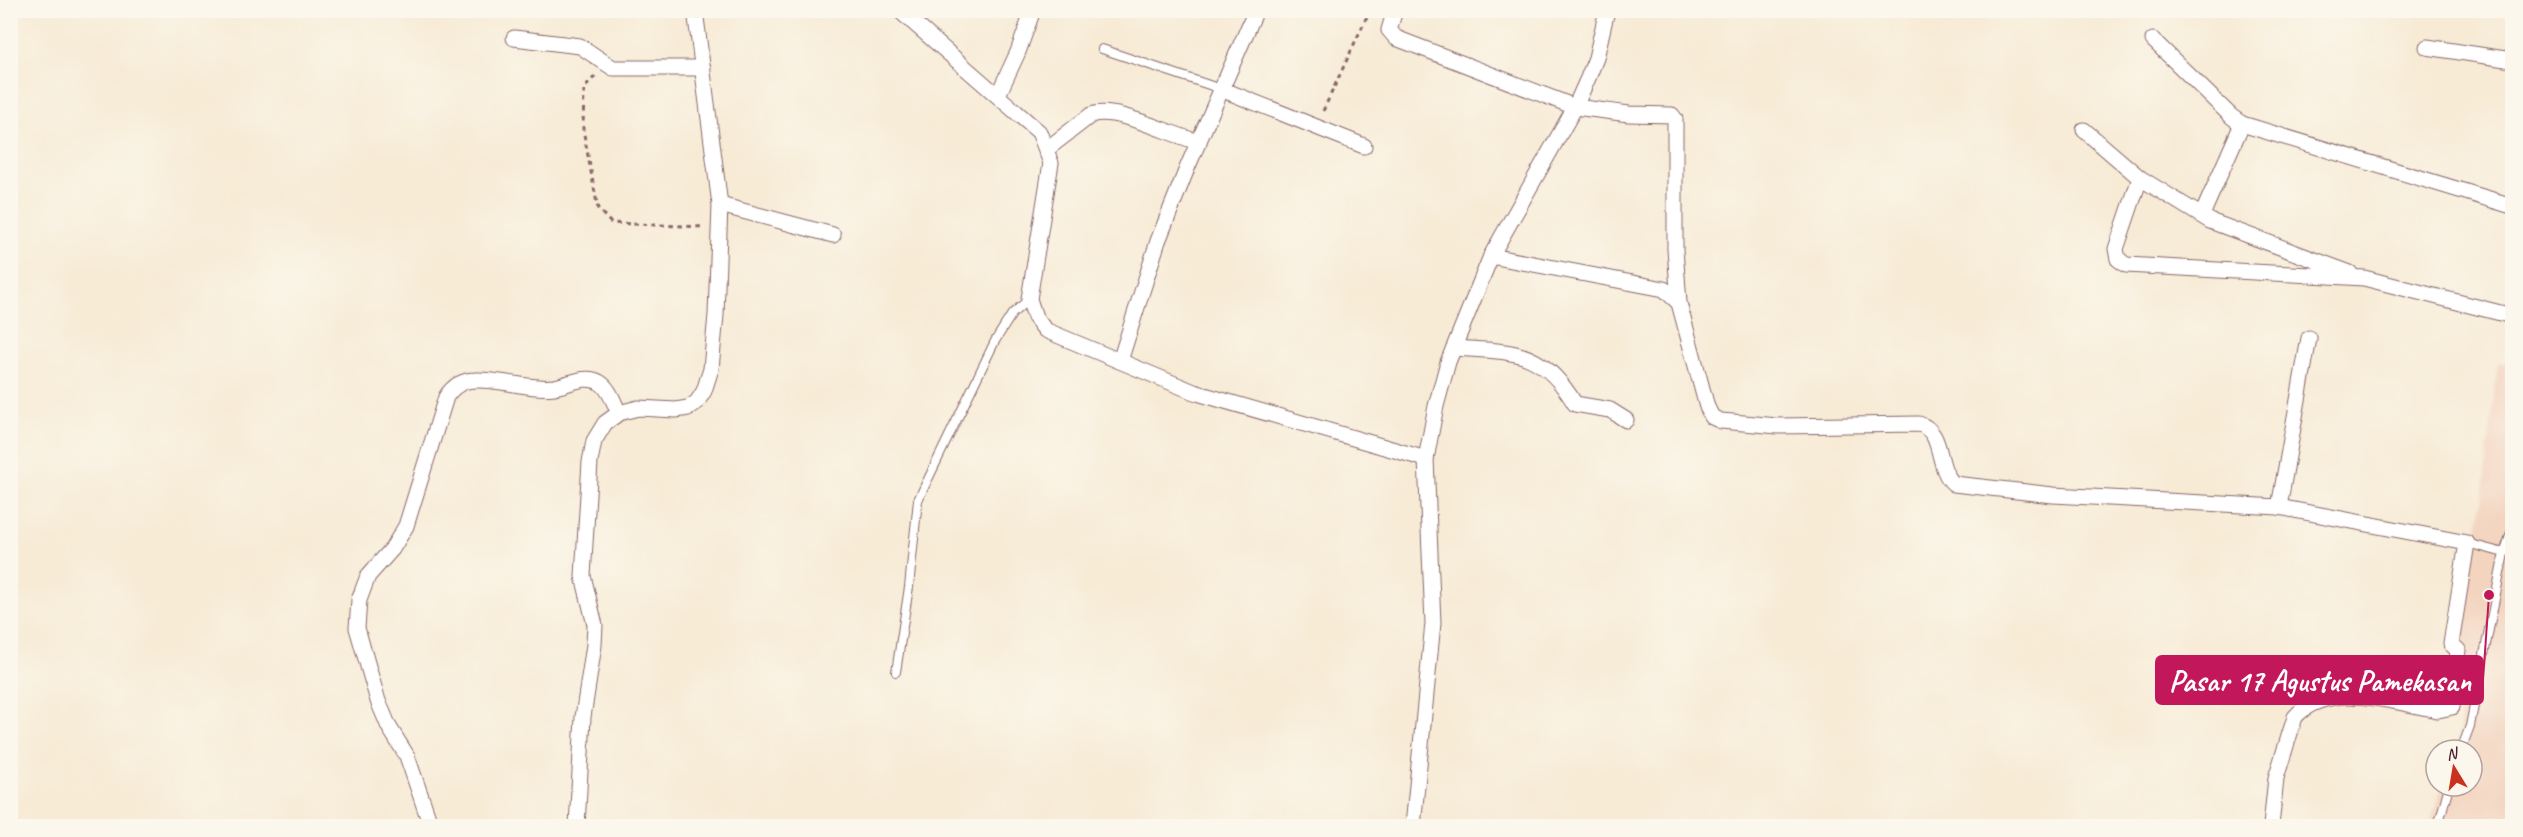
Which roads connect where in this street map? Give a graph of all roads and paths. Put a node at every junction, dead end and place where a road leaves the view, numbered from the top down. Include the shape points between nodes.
1 (695, 10) edge
2 (899, 10) edge
3 (1033, 10) edge
4 (1256, 10) edge
5 (1370, 10) edge
6 (1395, 10) edge
7 (1607, 10) edge
8 (514, 38) dead end
9 (2153, 40) dead end
10 (2427, 47) dead end
11 (1102, 49) dead end
12 (2512, 60) edge
13 (614, 68) junction
14 (703, 68) junction
15 (1221, 89) junction
16 (998, 95) junction
17 (1575, 106) junction
18 (2242, 124) junction
19 (1316, 126) junction
20 (2084, 130) dead end
21 (1198, 142) junction
22 (1364, 146) dead end
23 (1047, 149) junction
24 (2140, 178) junction
25 (720, 205) junction
26 (2512, 206) edge
27 (2202, 215) junction
28 (719, 227) junction
29 (833, 235) dead end
30 (1491, 256) junction
31 (2364, 278) junction
32 (1029, 299) junction
33 (1679, 303) junction
34 (2512, 316) edge
35 (2308, 338) dead end
36 (1454, 348) junction
37 (1120, 361) junction
38 (619, 412) junction
39 (1626, 420) dead end
40 (1426, 459) junction
41 (2279, 507) junction
42 (2512, 530) edge
43 (2467, 543) junction
44 (2504, 553) junction
45 (896, 672) dead end
46 (2466, 738) edge
47 (2446, 798) edge
48 (431, 826) edge
49 (576, 826) edge
50 (1413, 826) edge
51 (2271, 826) edge
52 (2438, 826) edge

1 - 14 street
2 - 16 street
3 - 16 street
4 - 15 street
5 - 19 path
6 - 17 street via 1389,30 1396,38
7 - 17 street via 1596,58
8 - 13 street via 580,46
9 - 18 street
10 - 12 street
11 - 15 lane
13 - 14 street
13 - 28 path via 594,77 584,89 583,129 598,209 611,223
14 - 25 street
15 - 19 street
15 - 21 street
16 - 23 street via 1039,132
17 - 30 street
17 - 33 street via 1672,115 1675,119 1674,249
18 - 26 street
18 - 27 street
19 - 22 street
20 - 24 street
21 - 23 street via 1099,112
21 - 37 street via 1158,242
23 - 32 street via 1051,163
24 - 27 street
24 - 31 street via 2116,249 2118,259 2126,265
25 - 28 street
25 - 29 street
27 - 31 street
28 - 38 street via 712,358 704,391 688,408
30 - 33 street via 1664,289
30 - 36 street
31 - 34 street
32 - 37 street via 1045,330
32 - 45 lane via 1012,314 994,341 918,500
33 - 41 street via 1707,407 1712,417 1721,422 1778,426 1919,424 1934,434 1944,472 1954,484 2053,495
35 - 41 street
36 - 39 street via 1519,353 1541,364 1564,385 1575,404 1610,410
36 - 40 street via 1436,406
37 - 40 street via 1194,392
38 - 48 street via 606,389 589,380 545,387 477,380 452,387 446,397 406,526 368,576 359,600 357,628 388,727 406,756
38 - 49 street via 605,423 594,441 590,462 583,576 595,625 583,717
40 - 50 street via 1433,622
41 - 43 street
42 - 44 lane
43 - 44 lane
43 - 51 street via 2451,644 2458,650 2452,707 2439,710 2348,696 2322,699 2300,711 2276,778
44 - 46 lane
47 - 52 lane

